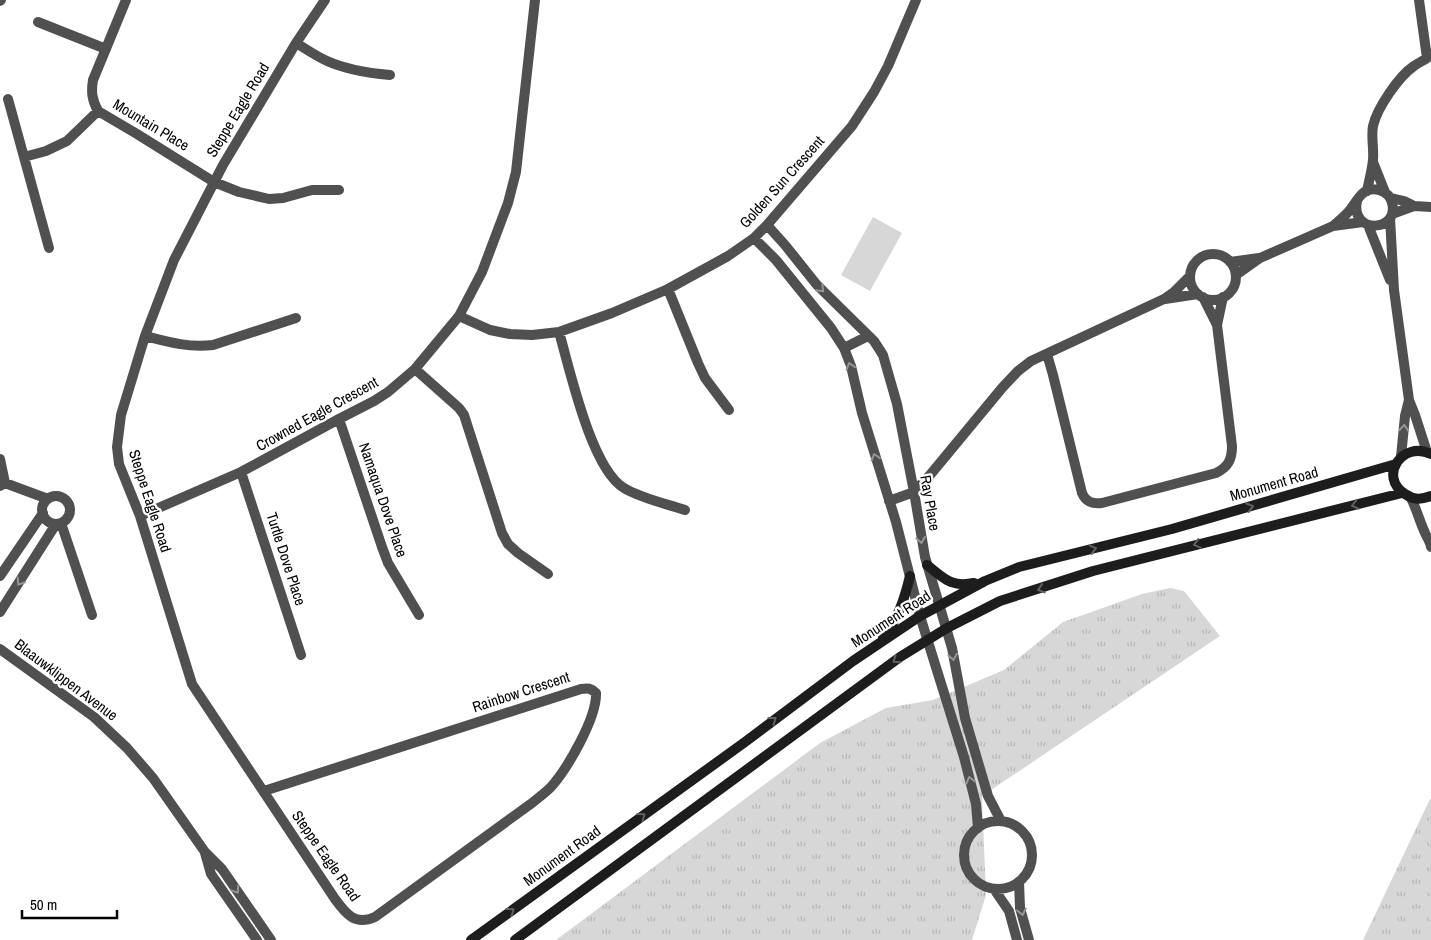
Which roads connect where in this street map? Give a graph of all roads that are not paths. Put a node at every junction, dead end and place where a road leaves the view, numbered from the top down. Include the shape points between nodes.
1 (126, 0) edge
2 (324, 0) edge
3 (535, 0) edge
4 (916, 0) edge
5 (1419, 0) edge
6 (38, 22) dead end
7 (296, 43) junction
8 (106, 48) junction
9 (1429, 58) edge
10 (390, 75) dead end
11 (8, 99) dead end
12 (98, 111) junction
13 (24, 158) junction
14 (1373, 161) junction
15 (214, 182) junction
16 (339, 190) dead end
17 (1367, 191) junction
18 (1388, 195) junction
19 (1357, 201) junction
20 (1414, 206) junction
21 (1431, 207) edge
22 (1391, 216) junction
23 (1366, 224) junction
24 (767, 225) junction
25 (1333, 226) junction
26 (754, 238) junction
27 (49, 248) dead end
28 (1260, 258) junction
29 (1230, 262) junction
30 (805, 271) junction
31 (1236, 275) junction
32 (1190, 276) junction
33 (792, 280) junction
34 (668, 289) junction
35 (1394, 290) junction
36 (1200, 295) junction
37 (1223, 297) junction
38 (1164, 299) junction
39 (459, 316) junction
40 (296, 318) dead end
41 (1217, 325) junction
42 (559, 332) junction
43 (144, 336) junction
44 (868, 336) junction
45 (844, 348) junction
46 (1046, 354) junction
47 (415, 369) junction
48 (1409, 400) junction
49 (729, 410) dead end
50 (339, 419) junction
51 (1429, 453) edge
52 (0, 459) edge
53 (1398, 461) junction
54 (241, 472) junction
55 (2, 484) edge
56 (914, 492) junction
57 (1407, 496) junction
58 (1431, 496) edge
59 (48, 499) junction
60 (889, 501) junction
61 (685, 510) dead end
62 (43, 513) junction
63 (140, 516) junction
64 (58, 523) junction
65 (1431, 543) edge
66 (927, 565) junction
67 (548, 574) dead end
68 (0, 576) edge
69 (910, 576) junction
70 (985, 581) junction
71 (939, 605) junction
72 (0, 612) edge
73 (92, 615) dead end
74 (419, 615) dead end
75 (920, 616) junction
76 (947, 628) junction
77 (928, 640) junction
78 (878, 645) junction
79 (0, 648) edge
80 (301, 655) dead end
81 (264, 790) junction
82 (1001, 822) junction
83 (978, 828) junction
84 (205, 852) junction
85 (1019, 882) junction
86 (994, 889) junction
87 (351, 917) joint
88 (257, 940) edge
89 (271, 940) edge
90 (471, 940) edge
91 (514, 940) edge
92 (1017, 940) edge
93 (1029, 940) edge

1 - 8 street
2 - 7 street, Steppe Eagle Road
3 - 39 street, Crowned Eagle Crescent via 513,187 482,272
4 - 24 street, Golden Sun Crescent via 888,66 852,126
5 - 9 street
6 - 8 street
7 - 10 street via 343,67
7 - 15 street, Steppe Eagle Road
8 - 12 street via 92,92
9 - 14 street via 1412,67 1378,111 1372,139
11 - 13 street
12 - 13 street via 67,141
12 - 15 street, Mountain Place
13 - 27 street
14 - 17 street
14 - 18 street
15 - 16 street, Mountain Place via 269,199 312,190
15 - 43 street, Steppe Eagle Road via 174,260
17 - 18 street via 1376,189
17 - 19 street
18 - 20 street
18 - 22 street via 1393,206
19 - 23 street via 1357,212
19 - 25 street
20 - 21 street
20 - 22 street
22 - 23 street via 1380,225
22 - 35 street
23 - 25 street
23 - 35 street
24 - 26 street, Golden Sun Crescent
24 - 30 street, Ray Place
25 - 28 street
26 - 33 street
26 - 34 street, Golden Sun Crescent
28 - 29 street
28 - 31 street
29 - 31 street
29 - 32 street via 1219,254 1205,255 1194,263
30 - 33 street
30 -> 44 street, Ray Place
31 - 37 street via 1232,288
32 - 36 street via 1193,288
32 - 38 street
33 - 45 street
34 - 42 street, Golden Sun Crescent
34 - 49 street via 705,378
35 - 48 street
36 - 37 street via 1216,299
36 - 38 street
36 - 41 street
37 - 41 street
38 - 46 street
39 - 42 street, Golden Sun Crescent via 490,330 510,334
39 - 47 street, Crowned Eagle Crescent
40 - 43 street via 203,346 187,346
41 - 46 street via 1232,446 1227,466 1216,473 1102,504 1089,502 1082,492
42 - 61 street via 587,428 614,480 632,492
43 - 63 street, Steppe Eagle Road via 121,416 117,446 119,464
44 - 45 street
44 - 56 street, Ray Place via 883,356 889,375
60 -> 45 street
46 - 56 street via 1018,371
47 - 50 street, Crowned Eagle Crescent via 374,402
47 - 67 street via 464,415 508,544
48 - 51 street
53 -> 48 street
50 - 54 street, Crowned Eagle Crescent
50 - 74 street, Namaqua Dove Place via 388,563
51 - 53 main road, Monument Road via 1408,452
52 - 55 street
53 - 57 main road via 1393,473 1394,482 1398,490
70 -> 53 main road, Monument Road via 1019,567 1172,529
54 - 63 street, Crowned Eagle Crescent
54 - 80 street, Turtle Dove Place
55 - 59 street
56 - 60 street
56 -> 66 street, Ray Place
57 - 58 main road via 1418,500
57 - 65 street via 1418,511
57 -> 76 main road via 1093,571 1000,601
59 - 62 street
59 - 64 street via 57,496 68,503 70,513 65,521
60 - 69 street
62 - 64 street via 48,521
62 - 68 street
63 - 81 street, Steppe Eagle Road via 192,684
64 -> 72 street
64 - 73 street
66 - 70 main road via 956,584 964,586
66 - 71 street, Ray Place
69 - 75 street
69 - 78 main road via 899,613
70 - 71 main road, Monument Road
71 - 75 main road, Monument Road
71 - 76 street, Ray Place
75 - 77 street
75 - 78 main road, Monument Road
76 - 77 main road
76 -> 82 street, Ray Place via 974,754
83 -> 77 street via 976,804 964,757
77 -> 91 main road via 829,708
90 -> 78 main road, Monument Road
79 - 84 street, Blaauwklippen Avenue via 94,717 127,748
81 - 87 street, Steppe Eagle Road via 335,899
81 - 87 street, Rainbow Crescent via 580,689 592,689 596,693 589,724 550,788 375,917 368,921
82 - 83 street via 990,822
82 - 85 street via 1013,824 1029,840 1032,863
83 - 86 street via 966,844 966,865 978,882
84 - 88 street, Blaauwklippen Avenue via 211,874
84 -> 89 street, Blaauwklippen Avenue via 222,869
85 - 86 street via 1009,888
85 -> 93 street via 1020,908
86 - 92 street via 1009,911

